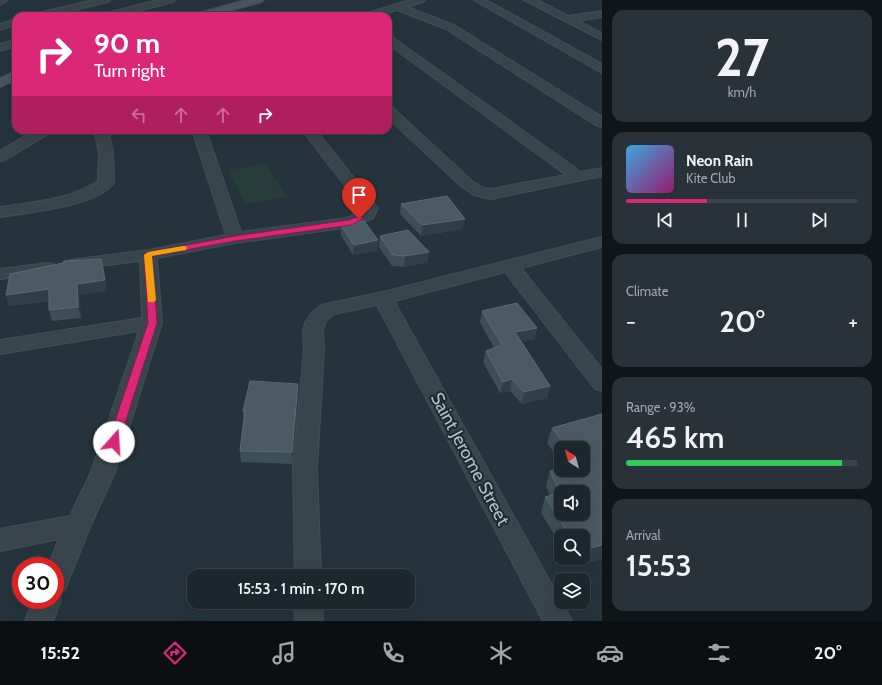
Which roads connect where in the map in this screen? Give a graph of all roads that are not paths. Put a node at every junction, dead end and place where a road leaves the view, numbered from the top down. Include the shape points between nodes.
1 (3, 0) edge
2 (106, 0) edge
3 (170, 0) edge
4 (258, 0) edge
5 (420, 0) edge
6 (479, 0) edge
7 (528, 0) edge
8 (0, 2) edge
9 (398, 7) junction
10 (55, 12) edge
11 (123, 12) edge
12 (213, 12) edge
13 (381, 12) edge
14 (602, 14) edge
15 (568, 18) junction
16 (12, 24) edge
17 (0, 28) edge
18 (602, 36) edge
19 (392, 42) edge
20 (12, 44) edge
21 (0, 48) edge
22 (602, 69) edge
23 (12, 77) edge
24 (0, 83) edge
25 (392, 115) edge
26 (602, 123) edge
27 (38, 134) edge
28 (103, 134) edge
29 (200, 134) edge
30 (312, 134) edge
31 (0, 157) edge
32 (602, 172) edge
33 (577, 176) junction
34 (0, 212) edge
35 (235, 238) junction
36 (602, 242) edge
37 (148, 255) junction
38 (509, 265) junction
39 (0, 274) edge
40 (383, 298) junction
41 (152, 323) junction
42 (0, 347) edge
43 (602, 384) edge
44 (78, 526) junction
45 (0, 540) edge
46 (64, 559) edge
47 (308, 569) edge
48 (44, 609) edge
49 (308, 609) edge
50 (39, 621) edge
51 (309, 621) edge
52 (558, 621) edge

1 - 8 street
2 - 10 street
3 - 11 street
4 - 12 main road
5 - 9 street
6 - 22 street
7 - 15 street
9 - 13 street
9 - 26 street via 450,27
14 - 15 street
15 - 18 street
16 - 17 street
19 - 33 street
20 - 21 street
23 - 24 main road
25 - 33 street via 466,184 478,192 491,194
27 - 31 street
28 - 34 street via 106,152 106,183 82,196
29 - 35 street
30 - 35 street via 370,208 367,216 351,222
32 - 33 street
35 - 37 street
36 - 38 street
37 - 39 street
37 - 41 street
38 - 40 street
38 - 43 street
40 - 47 street via 328,309 315,323 305,468
40 - 52 street, Saint Jerome Street
41 - 42 street
41 - 44 street via 103,472
44 - 45 street
44 - 46 street
48 - 50 street
49 - 51 street

